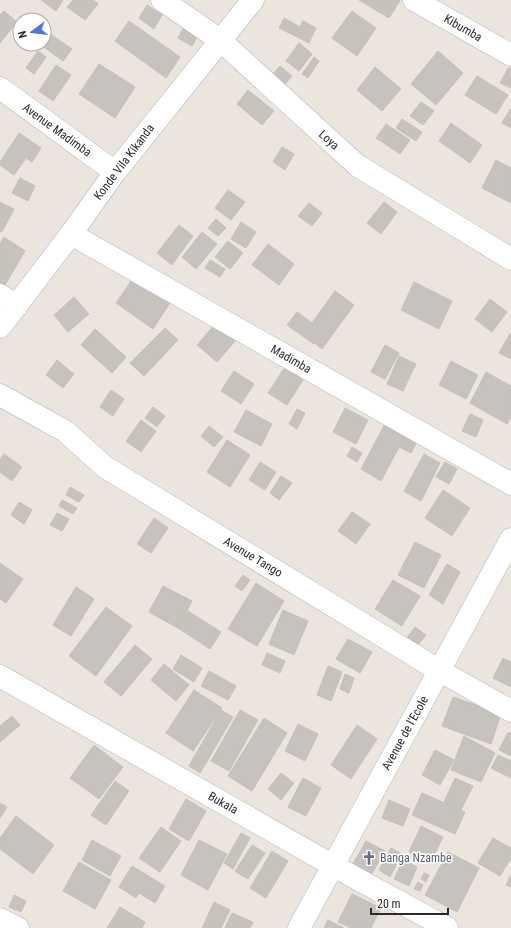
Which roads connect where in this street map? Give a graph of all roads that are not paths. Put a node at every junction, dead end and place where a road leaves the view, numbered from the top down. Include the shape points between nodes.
1 (162, 0) edge
2 (253, 0) edge
3 (414, 0) edge
4 (220, 40) junction
5 (511, 55) edge
6 (0, 88) edge
7 (115, 172) junction
8 (72, 234) junction
9 (511, 259) edge
10 (8, 300) edge
11 (0, 327) edge
12 (0, 395) edge
13 (511, 484) edge
14 (511, 539) edge
15 (440, 671) junction
16 (0, 676) edge
17 (511, 711) edge
18 (332, 865) junction
19 (0, 919) edge
20 (18, 928) edge
21 (299, 928) edge
22 (447, 928) edge

1 - 4 street, Loya
2 - 4 street, Konde Vila Kikanda
3 - 5 street, Kibumba
4 - 7 street, Konde Vila Kikanda
4 - 9 street, Loya via 358,166
6 - 7 street, Avenue Madimba
7 - 8 street, Konde Vila Kikanda
8 - 10 street, Konde Vila Kikanda
8 - 13 street, Madimba
10 - 11 street, Konde Vila Kikanda
12 - 15 street, Avenue Tango via 65,431 105,467
14 - 15 street, Avenue de l'Ecole
15 - 17 street, Avenue Tango
15 - 18 street, Avenue de l'Ecole
16 - 18 street, Bukala
18 - 21 street, Avenue de l'Ecole
18 - 22 street, Bukala
19 - 20 street

